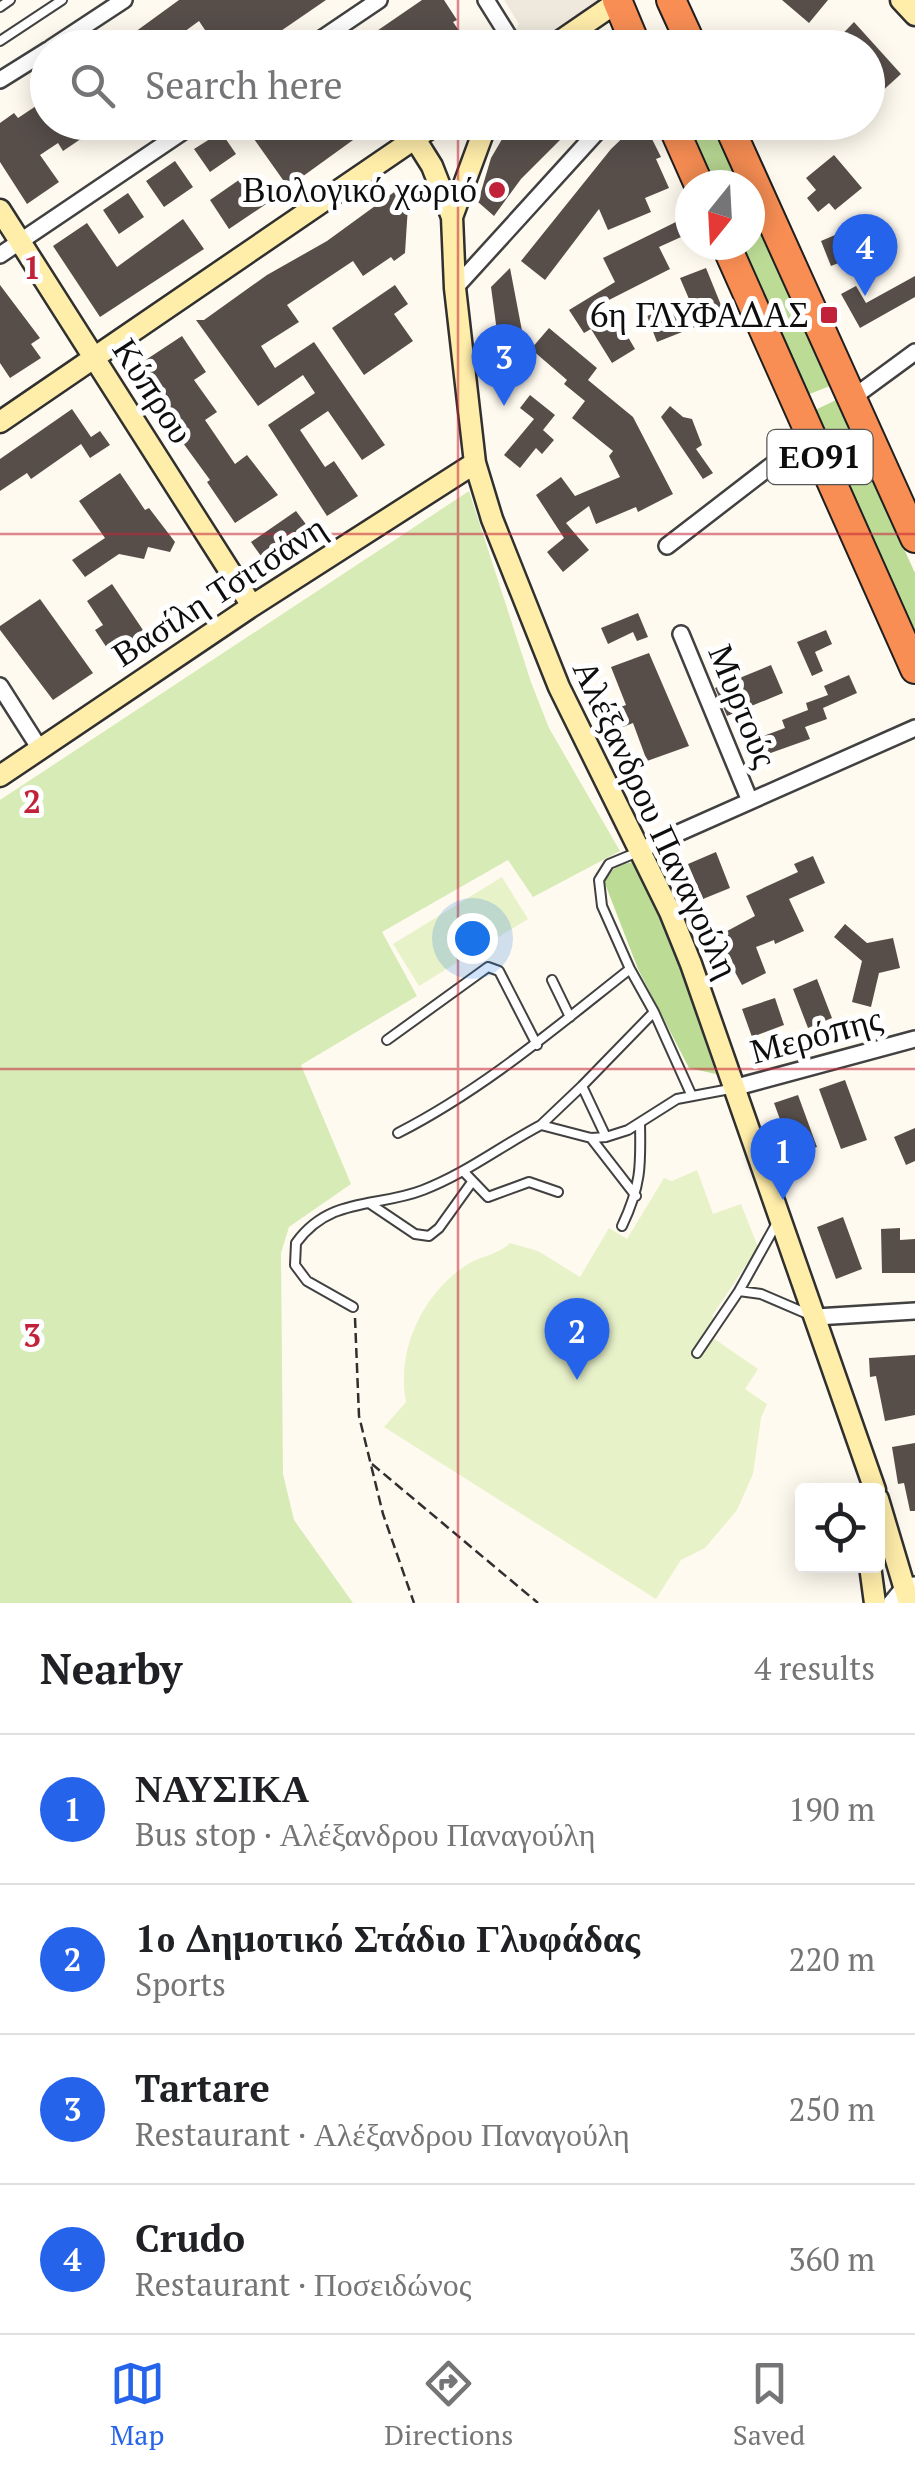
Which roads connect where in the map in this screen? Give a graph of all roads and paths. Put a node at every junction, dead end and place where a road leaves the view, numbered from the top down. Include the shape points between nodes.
1 (10, 0) edge
2 (62, 0) edge
3 (124, 0) edge
4 (379, 0) edge
5 (486, 0) edge
6 (618, 0) edge
7 (671, 0) edge
8 (901, 0) edge
9 (0, 7) edge
10 (915, 14) edge
11 (77, 30) edge
12 (335, 30) edge
13 (505, 30) edge
14 (578, 30) edge
15 (627, 30) edge
16 (685, 30) edge
17 (0, 41) edge
18 (30, 60) edge
19 (0, 80) edge
20 (170, 140) edge
21 (412, 140) edge
22 (416, 140) edge
23 (480, 140) edge
24 (583, 140) edge
25 (679, 140) edge
26 (735, 140) edge
27 (692, 170) edge
28 (0, 210) edge
29 (452, 217) junction
30 (20, 242) junction
31 (0, 254) edge
32 (733, 260) edge
33 (455, 288) junction
34 (915, 352) edge
35 (95, 360) junction
36 (851, 399) junction
37 (0, 422) edge
38 (810, 435) junction
39 (475, 463) junction
40 (915, 538) edge
41 (666, 546) dead end
42 (252, 606) junction
43 (681, 634) dead end
44 (915, 669) edge
45 (0, 686) edge
46 (915, 728) edge
47 (40, 749) junction
48 (0, 776) edge
49 (750, 801) junction
50 (640, 850) junction
51 (630, 969) junction
52 (552, 980) dead end
53 (654, 1012) junction
54 (570, 1017) junction
55 (915, 1039) edge
56 (387, 1040) dead end
57 (537, 1045) junction
58 (582, 1086) junction
59 (734, 1088) junction
60 (691, 1094) junction
61 (640, 1123) junction
62 (541, 1126) junction
63 (398, 1132) dead end
64 (606, 1137) junction
65 (591, 1138) junction
66 (464, 1172) junction
67 (472, 1182) junction
68 (558, 1192) dead end
69 (636, 1196) junction
70 (368, 1202) junction
71 (781, 1216) junction
72 (622, 1226) dead end
73 (738, 1291) junction
74 (354, 1307) joint
75 (915, 1312) edge
76 (816, 1317) junction
77 (697, 1353) dead end
78 (856, 1436) junction
79 (371, 1462) junction
80 (860, 1483) edge
81 (873, 1483) edge
82 (885, 1524) edge
83 (871, 1573) edge
84 (905, 1594) edge
85 (414, 1603) edge
86 (538, 1603) edge
87 (875, 1603) edge

1 - 9 lane
2 - 17 lane
3 - 11 street
4 - 12 street
5 - 13 street
6 - 14 street
6 - 15 highway
7 - 16 highway
8 - 10 street
18 - 19 street
20 - 30 street
21 - 35 street
22 - 29 street, Αλέξανδρου Παναγούλη
23 - 29 street, Αλέξανδρου Παναγούλη
24 - 33 street
25 - 27 highway
26 - 36 highway, ΕΟ91
28 - 30 street, Κύπρου
29 - 33 street, Αλέξανδρου Παναγούλη
30 - 31 street
30 - 35 street, Κύπρου
32 - 38 highway, ΕΟ91
33 - 39 street, Αλέξανδρου Παναγούλη
34 - 36 street
35 - 37 street
35 - 42 street, Κύπρου
36 - 40 highway, ΕΟ91
38 - 41 street
38 - 44 highway, ΕΟ91
39 - 42 street, Βασίλη Τσιτσάνη
39 - 50 street, Αλέξανδρου Παναγούλη via 559,686
42 - 47 street, Βασίλη Τσιτσάνη
43 - 49 street, Μυρτούς
45 - 47 street
46 - 49 street
47 - 48 street, Βασίλη Τσιτσάνη
49 - 50 street
50 - 51 lane via 609,864 599,880 602,906
50 - 59 street, Αλέξανδρου Παναγούλη via 692,964
51 - 53 lane
51 - 54 lane
52 - 54 lane
53 - 58 lane
53 - 60 lane
54 - 57 lane
55 - 59 street, Μερόπης
56 - 57 lane via 488,967 499,971
57 - 63 lane
58 - 62 lane
58 - 64 lane
59 - 60 lane
59 - 71 street, Αλέξανδρου Παναγούλη
60 - 61 lane
61 - 64 lane
61 - 69 lane
62 - 65 lane
62 - 66 lane
64 - 65 lane
65 - 69 lane
66 - 67 lane
66 - 70 lane via 420,1192
67 - 68 lane via 490,1198 529,1182
67 - 70 lane via 429,1236 415,1234
69 - 72 lane
70 - 74 lane via 326,1216 302,1236 294,1253 298,1273
71 - 73 lane
71 - 76 street, Αλέξανδρου Παναγούλη
73 - 76 lane
73 - 77 lane
74 - 79 path via 360,1416
75 - 76 street
76 - 78 street, Αλέξανδρου Παναγούλη
78 - 80 street, Αλέξανδρου Παναγούλη
78 - 81 street, Αλέξανδρου Παναγούλη
79 - 85 path
79 - 86 path
82 - 84 street
83 - 87 street

